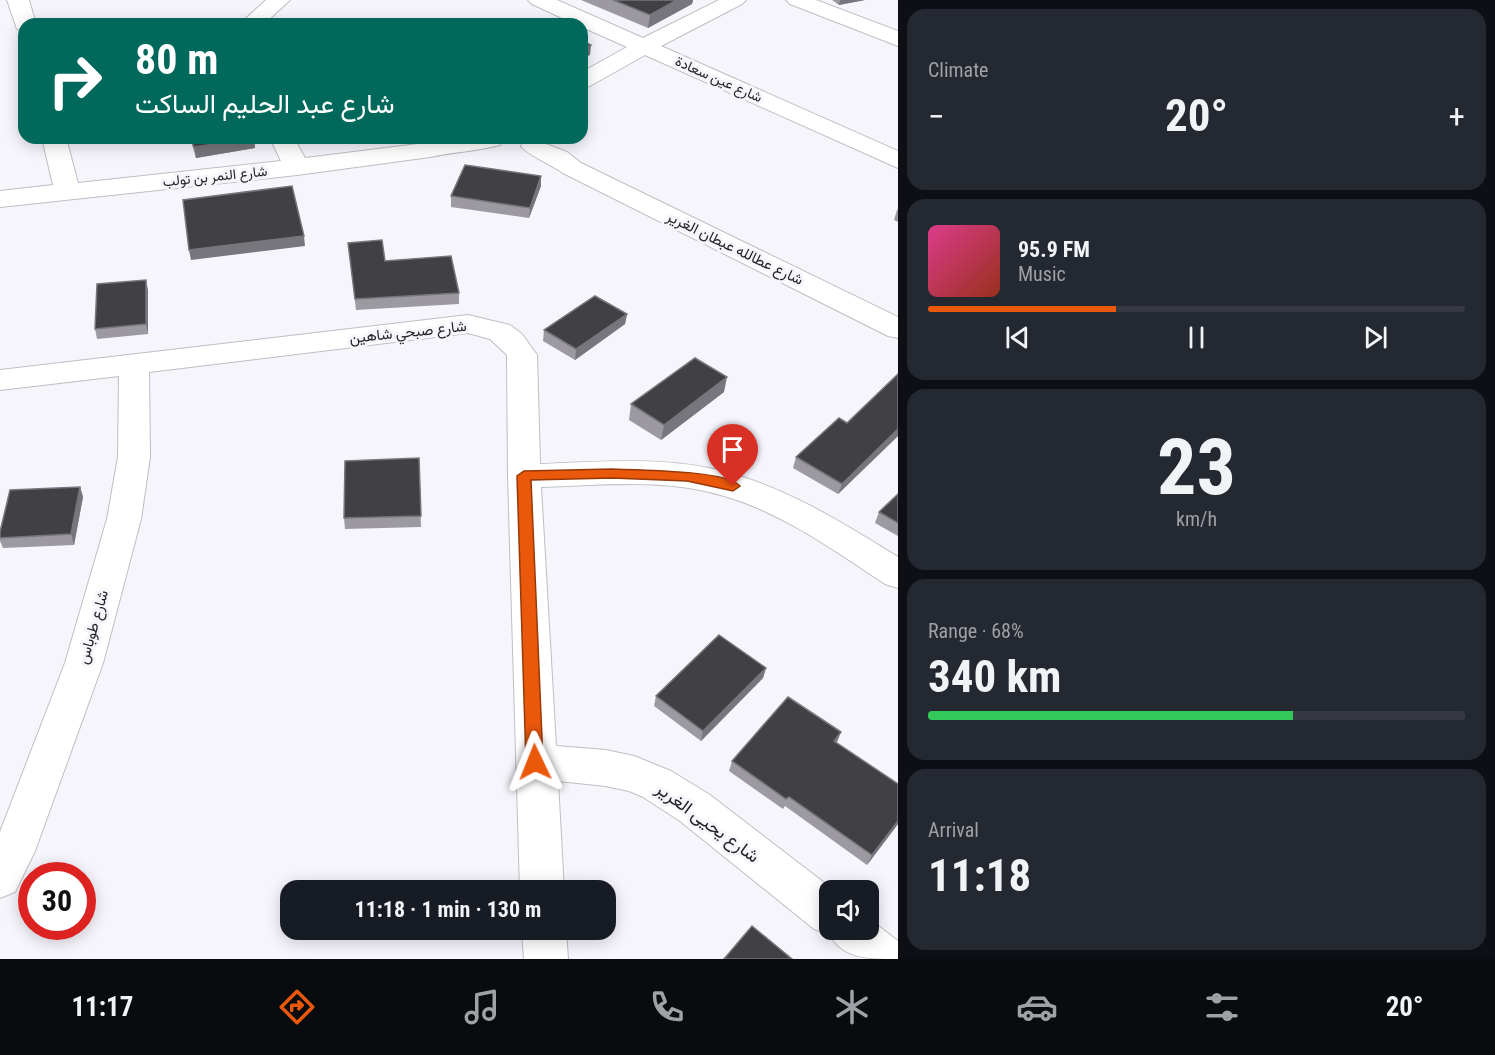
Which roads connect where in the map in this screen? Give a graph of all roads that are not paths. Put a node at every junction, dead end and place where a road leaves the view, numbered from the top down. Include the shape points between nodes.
1 (18, 0) edge
2 (279, 0) edge
3 (539, 0) edge
4 (797, 0) edge
5 (719, 3) edge
6 (23, 18) edge
7 (258, 18) edge
8 (580, 18) edge
9 (588, 21) edge
10 (898, 39) edge
11 (645, 46) junction
12 (588, 78) edge
13 (56, 144) edge
14 (285, 144) edge
15 (511, 146) edge
16 (898, 160) edge
17 (297, 167) junction
18 (68, 192) junction
19 (0, 199) edge
20 (898, 329) edge
21 (134, 364) junction
22 (0, 380) edge
23 (524, 476) junction
24 (898, 574) edge
25 (535, 762) junction
26 (0, 878) edge
27 (541, 880) edge
28 (819, 905) edge
29 (545, 940) edge
30 (861, 940) edge
31 (546, 959) edge
32 (885, 959) edge

1 - 6 street
2 - 7 street
3 - 8 street, شارع عين سعادة
4 - 10 street
5 - 11 street
9 - 11 street, شارع عين سعادة
11 - 12 street
11 - 16 street, شارع عين سعادة
13 - 18 street
14 - 17 street
15 - 17 street, شارع النمر بن تولب via 448,153 430,150
15 - 20 street, شارع عطالله عبطان الغرير via 549,164 572,168
17 - 18 street, شارع النمر بن تولب
18 - 19 street, شارع النمر بن تولب
21 - 22 street, شارع صبحي شاهين
21 - 23 street, شارع صبحي شاهين via 468,324 486,326 503,332 516,343 522,355
21 - 26 street, شارع طوباس via 134,457 124,519 84,663
23 - 24 street via 687,477 733,486 787,510
23 - 25 street, شارع صبحي شاهين
25 - 27 street, شارع صبحي شاهين
25 - 28 street, شارع يحيى الغرير via 606,768 657,784 704,815
29 - 31 street
30 - 32 street

